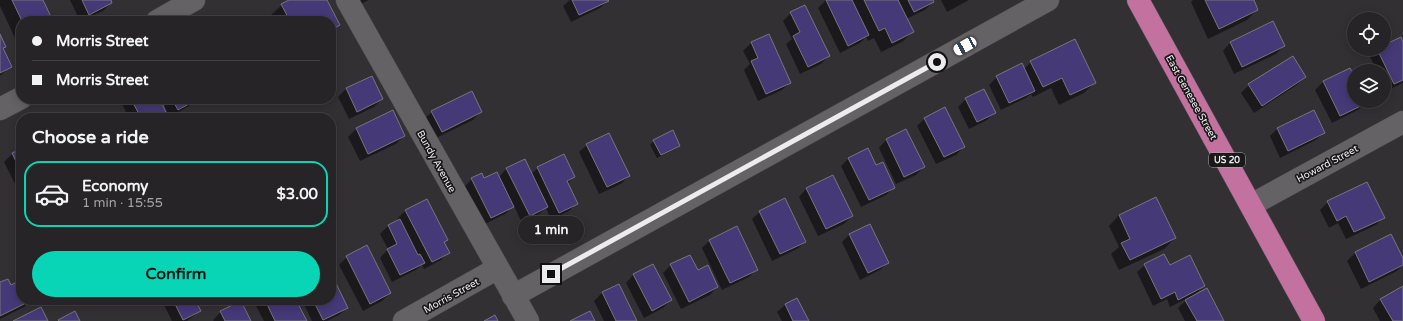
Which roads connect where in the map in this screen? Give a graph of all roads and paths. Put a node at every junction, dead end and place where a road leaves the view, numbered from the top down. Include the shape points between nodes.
1 (194, 0) edge
2 (347, 0) edge
3 (1048, 0) edge
4 (1138, 0) edge
5 (166, 16) edge
6 (16, 101) edge
7 (0, 109) edge
8 (1403, 122) edge
9 (1251, 205) junction
10 (498, 268) junction
11 (513, 296) junction
12 (404, 321) edge
13 (528, 321) edge
14 (1314, 321) edge

1 - 5 street
2 - 10 street, Bundy Avenue
3 - 11 street
4 - 9 highway, East Genesee Street / US 20
6 - 7 street
8 - 9 street, Howard Street
9 - 14 highway, East Genesee Street / US 20
10 - 11 street, Bundy Avenue
10 - 12 street, Morris Street
11 - 13 street, Bundy Avenue

